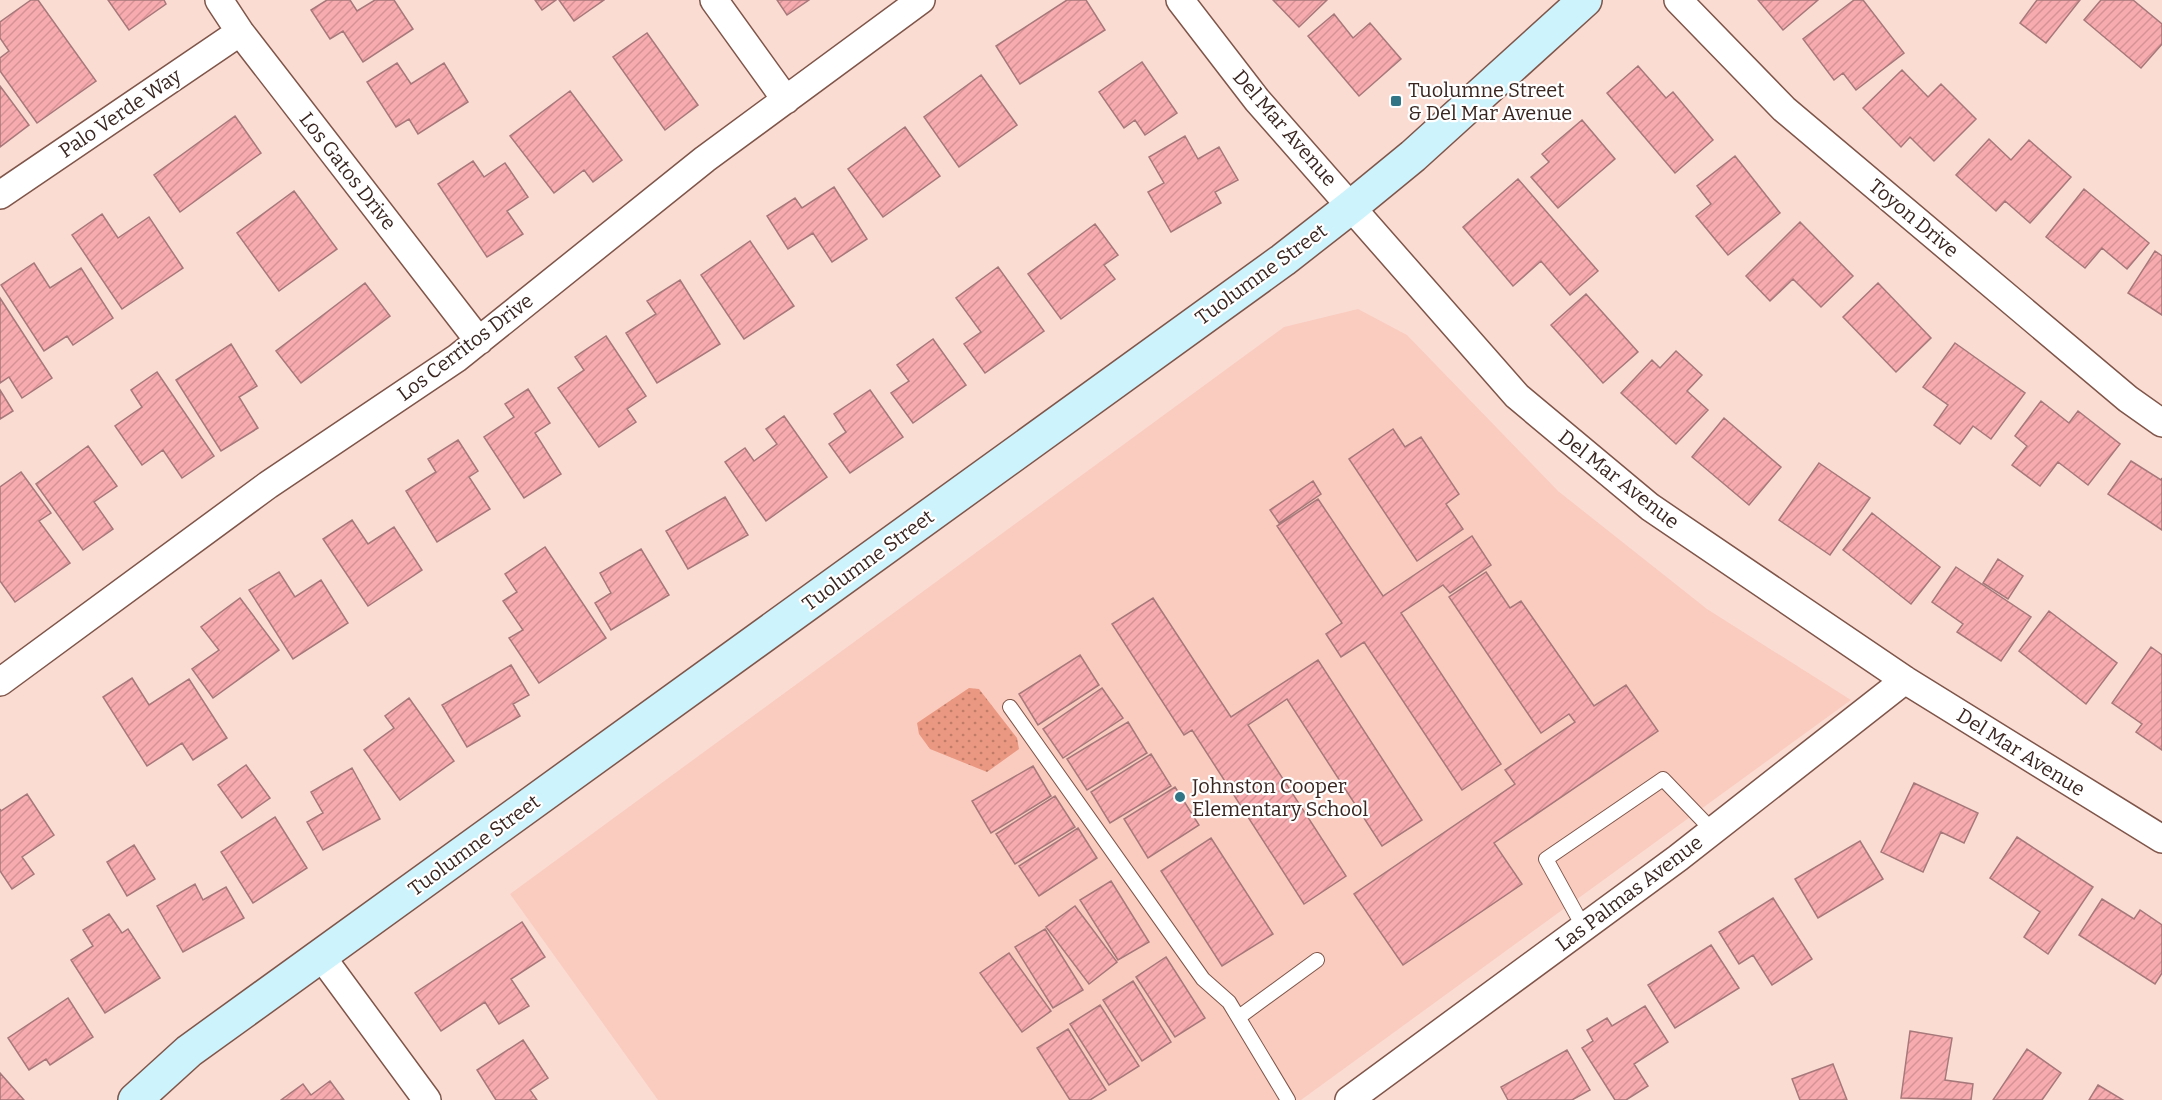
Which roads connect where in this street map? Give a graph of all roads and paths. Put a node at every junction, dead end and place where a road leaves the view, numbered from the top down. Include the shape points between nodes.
1 (219, 0) edge
2 (714, 0) edge
3 (921, 0) edge
4 (1180, 0) edge
5 (1585, 0) edge
6 (1678, 0) edge
7 (240, 32) junction
8 (786, 100) junction
9 (0, 195) edge
10 (1352, 206) junction
11 (479, 340) junction
12 (2162, 423) edge
13 (1905, 680) junction
14 (0, 682) edge
15 (1010, 707) dead end
16 (1713, 831) junction
17 (2162, 839) edge
18 (1584, 928) junction
19 (321, 956) junction
20 (1317, 960) dead end
21 (1239, 1017) junction
22 (135, 1100) edge
23 (427, 1100) edge
24 (1288, 1100) edge
25 (1349, 1100) edge

1 - 7 street, Los Gatos Drive
2 - 8 street
3 - 8 street, Los Cerritos Drive
4 - 10 street, Del Mar Avenue via 1257,100
5 - 10 main road, Tuolumne Street
6 - 12 street, Toyon Drive via 1784,109 2128,399
7 - 9 street, Palo Verde Way
7 - 11 street, Los Gatos Drive
8 - 11 street, Los Cerritos Drive via 705,159
10 - 13 street, Del Mar Avenue via 1516,396 1650,507
10 - 19 main road, Tuolumne Street
11 - 14 street, Los Cerritos Drive via 268,484
13 - 16 street, Las Palmas Avenue
13 - 17 street, Del Mar Avenue
15 - 21 lane via 1203,979 1229,1002
16 - 18 street, Las Palmas Avenue
16 - 18 lane via 1662,779 1546,859
18 - 25 street, Las Palmas Avenue
19 - 22 main road, Tuolumne Street via 189,1051
19 - 23 street
20 - 21 lane
21 - 24 lane

